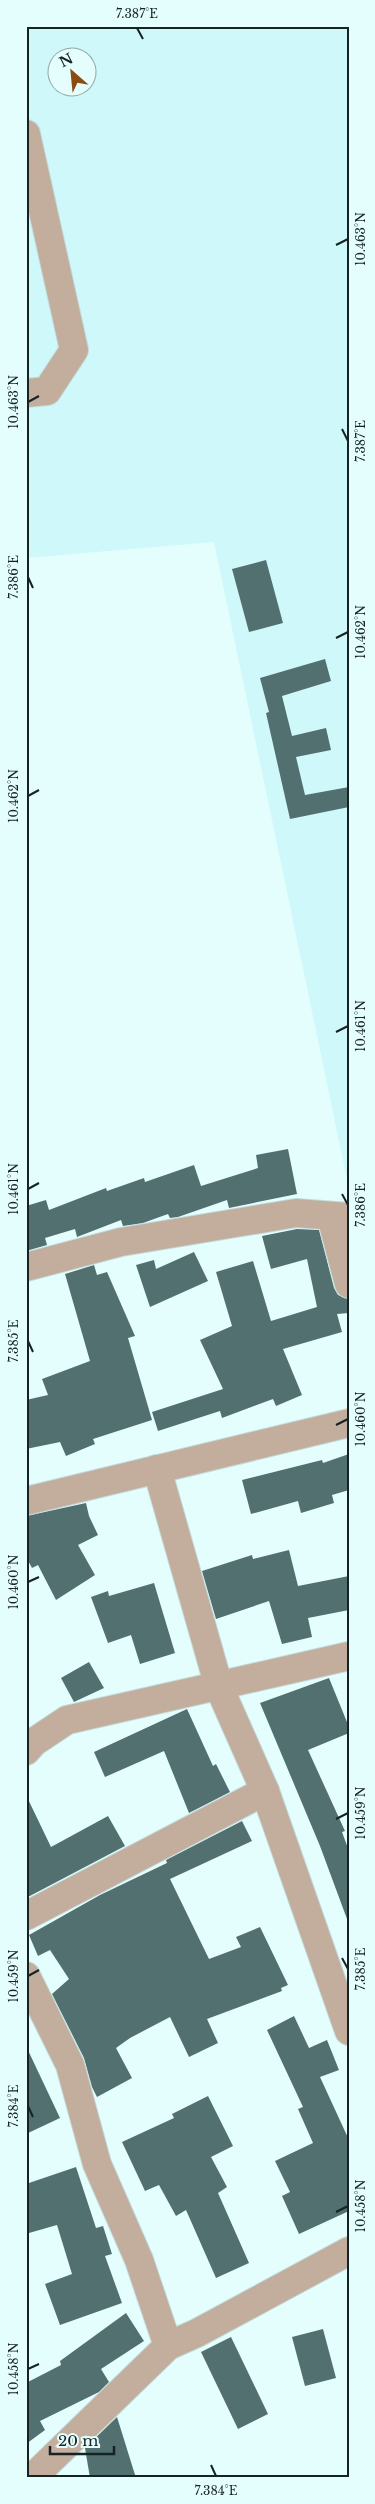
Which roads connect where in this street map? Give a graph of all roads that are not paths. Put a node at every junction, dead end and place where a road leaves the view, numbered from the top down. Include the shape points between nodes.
1 (26, 134) edge
2 (26, 393) edge
3 (340, 1217) edge
4 (26, 1267) edge
5 (349, 1284) edge
6 (349, 1423) edge
7 (158, 1469) junction
8 (26, 1501) edge
9 (349, 1656) edge
10 (219, 1687) junction
11 (26, 1751) edge
12 (265, 1791) junction
13 (26, 1916) edge
14 (26, 1976) edge
15 (349, 2031) edge
16 (349, 2251) edge
17 (168, 2346) junction
18 (32, 2478) edge

1 - 2 street via 74,350 47,390
3 - 4 street via 296,1213 121,1242
3 - 5 street
6 - 7 street
7 - 8 street
7 - 10 street
9 - 10 street
10 - 11 street via 67,1720
10 - 12 street
12 - 13 street
12 - 15 street
14 - 17 street via 70,2065 97,2164 139,2260
16 - 17 street via 197,2334
17 - 18 street

